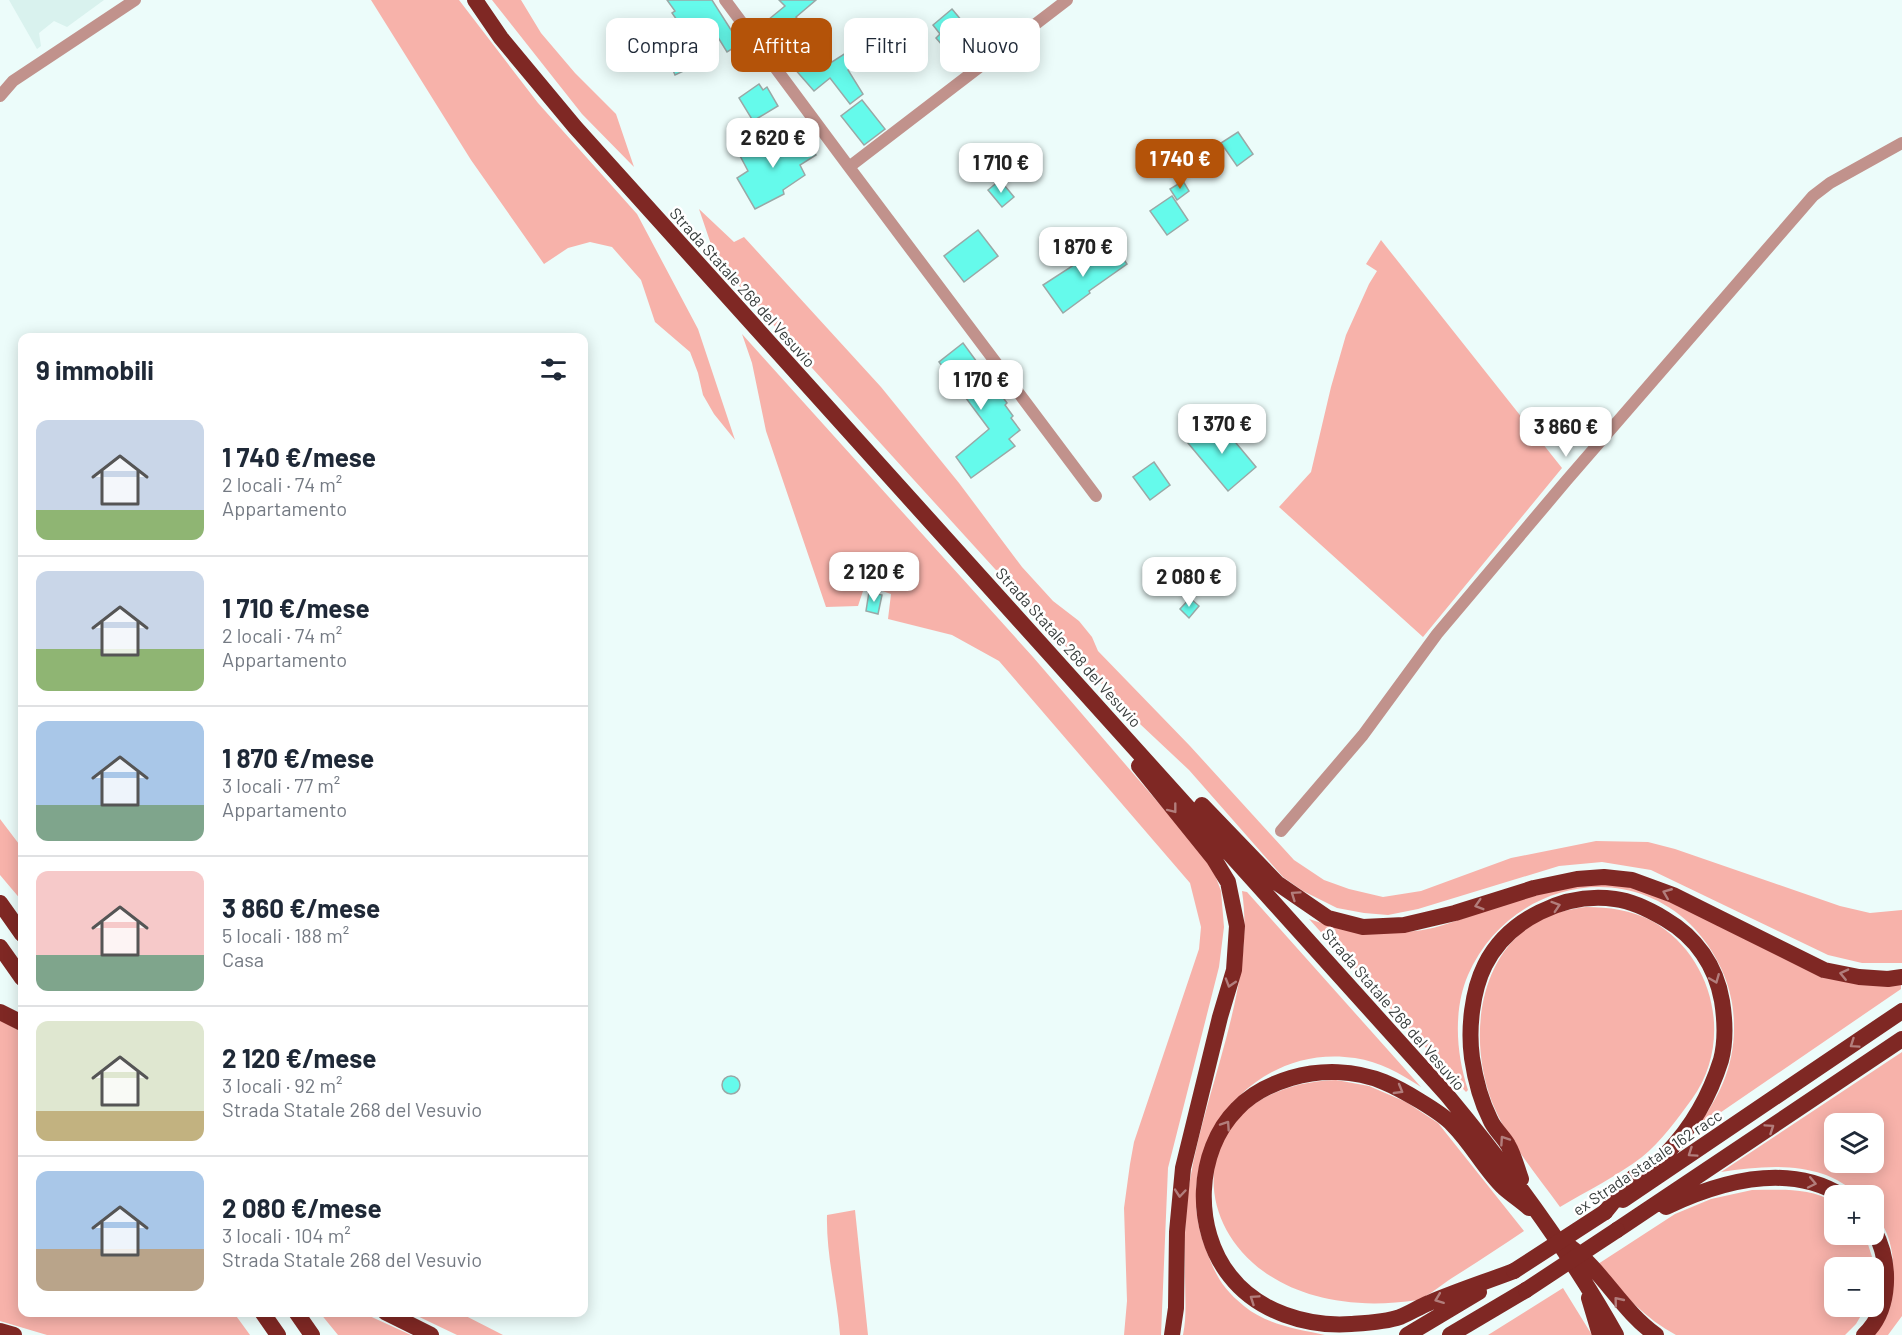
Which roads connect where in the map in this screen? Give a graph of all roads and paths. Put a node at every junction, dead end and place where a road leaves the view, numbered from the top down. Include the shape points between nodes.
1 (135, 0) edge
2 (475, 0) edge
3 (725, 0) edge
4 (1067, 0) edge
5 (0, 96) edge
6 (1902, 143) edge
7 (849, 167) junction
8 (1096, 496) dead end
9 (1102, 710) junction
10 (1140, 752) junction
11 (1281, 831) dead end
12 (0, 903) edge
13 (18, 928) edge
14 (0, 946) edge
15 (18, 972) edge
16 (1902, 977) edge
17 (1902, 1011) edge
18 (0, 1012) edge
19 (18, 1021) edge
20 (1902, 1039) edge
21 (1824, 1186) edge
22 (1526, 1194) junction
23 (1605, 1212) junction
24 (1549, 1227) junction
25 (1617, 1230) junction
26 (1882, 1245) edge
27 (1514, 1271) junction
28 (1583, 1277) junction
29 (1526, 1290) junction
30 (265, 1317) edge
31 (299, 1317) edge
32 (395, 1317) edge
33 (0, 1331) edge
34 (277, 1334) edge
35 (14, 1335) edge
36 (312, 1335) edge
37 (431, 1335) edge
38 (1172, 1335) edge
39 (1407, 1335) edge
40 (1450, 1335) edge
41 (1471, 1335) edge
42 (1600, 1335) edge
43 (1616, 1335) edge
44 (1656, 1335) edge
45 (1863, 1335) edge

1 - 5 street via 13,81
2 - 9 highway, Strada Statale 268 del Vesuvio via 501,38 575,127
3 - 7 street
4 - 7 street
6 - 11 street via 1813,196 1437,634 1363,735
7 - 8 street
9 - 10 highway, Strada Statale 268 del Vesuvio
9 -> 38 highway via 1143,771 1214,859 1228,882 1235,909 1234,970 1183,1168
16 -> 10 highway via 1859,978 1824,970 1673,895 1632,880 1604,877 1533,888 1404,925 1363,927 1328,918 1277,882 1196,799
10 - 22 highway, Strada Statale 268 del Vesuvio via 1440,1087
12 - 13 highway
14 - 15 highway
17 -> 23 highway, ex Strada statale 162 racc
18 - 19 highway
25 -> 20 highway
25 -> 21 highway via 1704,1190 1756,1178
22 -> 23 highway via 1509,1147 1490,1120 1480,1093 1472,1057 1472,1018 1478,983 1495,950 1525,920 1555,904 1615,899 1649,909 1680,927 1704,954 1719,987 1725,1022 1722,1057 1697,1117 1666,1154 1634,1178
22 - 24 highway, Strada Statale 268 del Vesuvio
23 - 27 highway, ex Strada statale 162 racc, bridge
27 -> 24 highway via 1399,1318 1350,1324 1309,1323 1284,1316 1246,1293 1229,1275 1207,1229 1203,1198 1206,1167 1218,1136 1236,1109 1270,1084 1321,1071 1384,1082 1452,1123 1504,1188
24 - 28 highway, Strada Statale 268 del Vesuvio
44 -> 24 highway via 1628,1312 1588,1260
25 - 29 highway, bridge
26 - 45 highway via 1887,1275 1882,1305
27 - 39 highway, ex Strada statale 162 racc
28 - 42 highway
28 - 43 highway, Strada Statale 268 del Vesuvio
29 - 40 highway
29 - 41 highway
30 - 34 highway
31 - 36 highway
32 - 37 highway
33 - 35 highway

